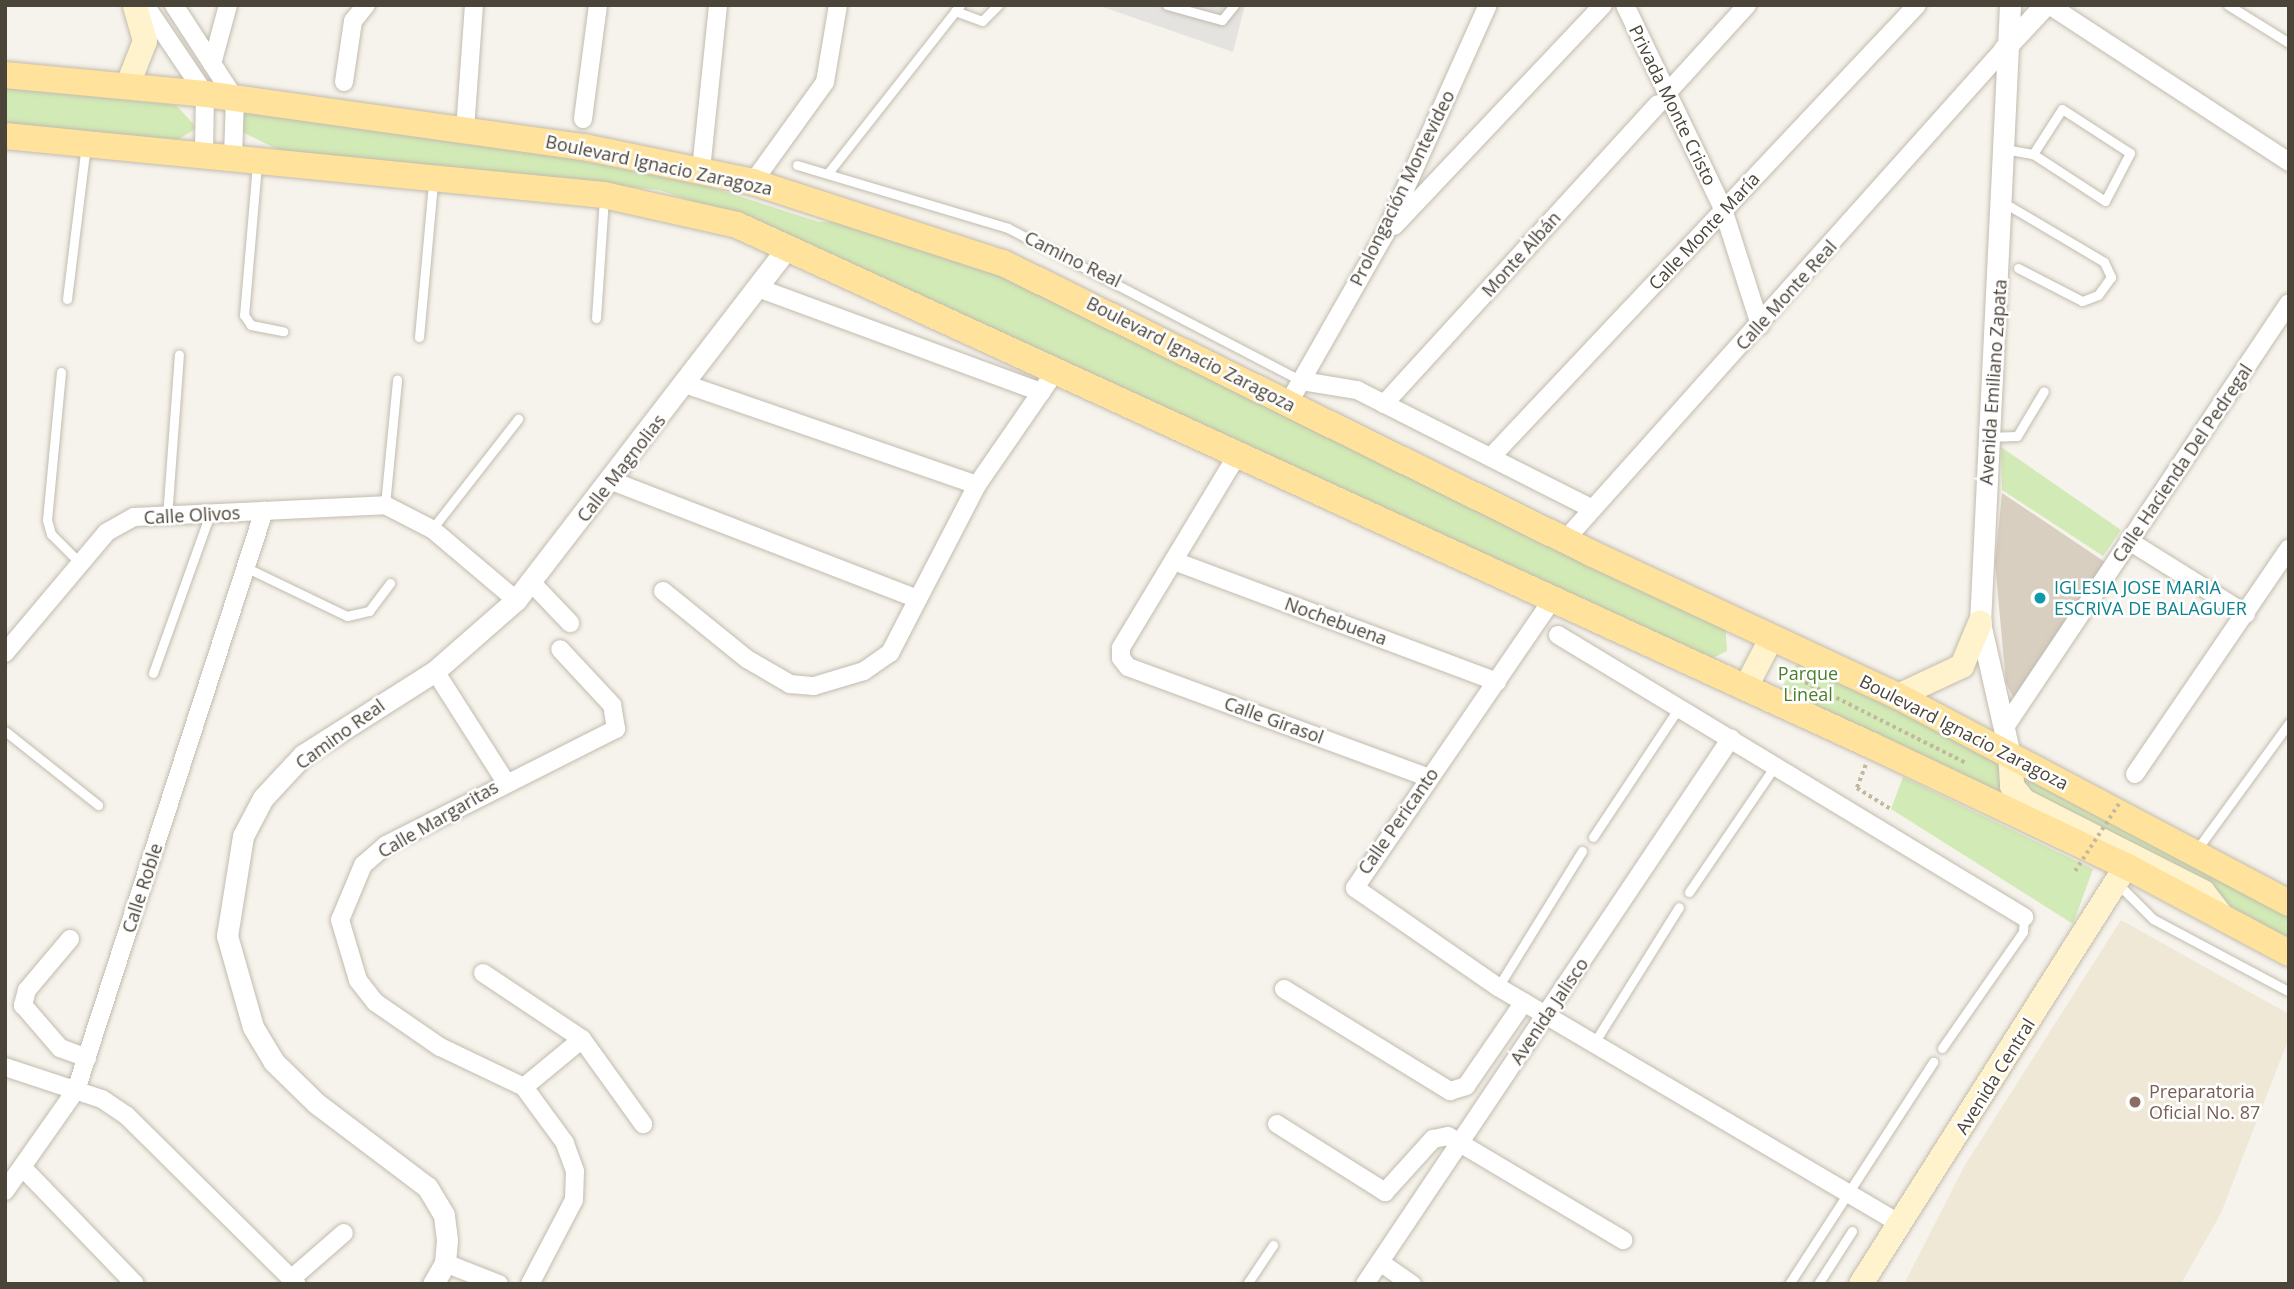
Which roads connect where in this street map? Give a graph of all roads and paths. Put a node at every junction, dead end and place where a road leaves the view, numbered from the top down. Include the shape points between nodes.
1 (135, 5) edge
2 (145, 5) edge
3 (174, 5) edge
4 (228, 5) edge
5 (366, 5) edge
6 (474, 5) edge
7 (598, 5) edge
8 (718, 5) edge
9 (838, 5) edge
10 (998, 5) edge
11 (1167, 5) edge
12 (1234, 5) edge
13 (1488, 5) edge
14 (1603, 5) edge
15 (1625, 5) edge
16 (1748, 5) edge
17 (1917, 5) edge
18 (2010, 5) edge
19 (2047, 5) edge
20 (2228, 5) edge
21 (957, 8) edge
22 (2289, 43) edge
23 (2004, 49) junction
24 (212, 64) junction
25 (5, 75) edge
26 (344, 82) dead end
27 (127, 87) junction
28 (205, 94) junction
29 (235, 99) junction
30 (1663, 99) junction
31 (583, 120) dead end
32 (465, 130) junction
33 (5, 136) edge
34 (86, 144) junction
35 (2003, 149) junction
36 (204, 153) junction
37 (2033, 154) junction
38 (245, 158) junction
39 (2289, 162) edge
40 (797, 165) dead end
41 (701, 170) junction
42 (828, 173) junction
43 (434, 177) junction
44 (753, 182) junction
45 (604, 195) junction
46 (2001, 201) junction
47 (1723, 209) junction
48 (1384, 236) junction
49 (789, 246) junction
50 (2018, 268) dead end
51 (758, 288) junction
52 (67, 299) dead end
53 (2289, 303) edge
54 (596, 318) dead end
55 (1760, 325) junction
56 (283, 331) dead end
57 (419, 337) dead end
58 (179, 354) dead end
59 (61, 372) dead end
60 (397, 380) dead end
61 (1302, 381) junction
62 (1048, 382) junction
63 (685, 384) junction
64 (2044, 391) dead end
65 (1288, 404) junction
66 (1384, 404) junction
67 (518, 419) dead end
68 (1987, 437) junction
69 (1236, 457) junction
70 (1491, 457) junction
71 (612, 481) junction
72 (977, 485) junction
73 (385, 505) junction
74 (1591, 508) junction
75 (264, 511) junction
76 (209, 514) junction
77 (167, 517) junction
78 (432, 529) junction
79 (1565, 540) junction
80 (2129, 541) junction
81 (2289, 548) edge
82 (1174, 561) junction
83 (81, 564) junction
84 (245, 567) junction
85 (531, 582) junction
86 (390, 583) dead end
87 (663, 591) dead end
88 (918, 599) junction
89 (516, 600) junction
90 (1552, 600) junction
91 (2246, 614) junction
92 (570, 623) dead end
93 (1980, 624) junction
94 (1558, 635) dead end
95 (1772, 638) junction
96 (560, 649) dead end
97 (5, 653) edge
98 (435, 671) junction
99 (153, 673) dead end
100 (1497, 682) junction
101 (1805, 682) dead end
102 (1746, 687) junction
103 (1898, 696) junction
104 (1678, 709) junction
105 (2289, 723) edge
106 (2005, 727) junction
107 (5, 731) edge
108 (1731, 738) junction
109 (1873, 746) junction
110 (2010, 755) junction
111 (1776, 765) junction
112 (1971, 766) dead end
113 (2135, 774) dead end
114 (1429, 778) junction
115 (505, 781) junction
116 (2120, 802) dead end
117 (98, 805) dead end
118 (1891, 809) dead end
119 (1593, 837) dead end
120 (1582, 851) dead end
121 (2194, 853) junction
122 (2075, 871) dead end
123 (2121, 875) junction
124 (1689, 892) dead end
125 (2289, 903) edge
126 (1679, 907) dead end
127 (2024, 917) joint
128 (2223, 918) junction
129 (70, 939) dead end
130 (2289, 953) edge
131 (483, 973) dead end
132 (1498, 987) junction
133 (1284, 989) dead end
134 (2288, 991) edge
135 (1524, 1002) junction
136 (1546, 1016) junction
137 (582, 1040) junction
138 (1594, 1044) junction
139 (1942, 1048) dead end
140 (87, 1058) junction
141 (1933, 1062) dead end
142 (5, 1067) edge
143 (524, 1087) junction
144 (76, 1090) junction
145 (643, 1124) dead end
146 (1277, 1125) dead end
147 (1459, 1142) junction
148 (25, 1170) junction
149 (5, 1191) edge
150 (1847, 1192) junction
151 (1901, 1224) junction
152 (1852, 1231) dead end
153 (344, 1233) dead end
154 (1623, 1240) dead end
155 (1273, 1245) dead end
156 (1380, 1262) junction
157 (444, 1263) junction
158 (294, 1281) edge
159 (135, 1284) edge
160 (433, 1284) edge
161 (499, 1284) edge
162 (530, 1284) edge
163 (1247, 1284) edge
164 (1365, 1284) edge
165 (1412, 1284) edge
166 (1789, 1284) edge
167 (1818, 1284) edge
168 (1861, 1284) edge

1 - 27 main road via 145,41
2 - 28 street
3 - 24 street
4 - 24 street
5 - 26 street via 353,21
6 - 32 street
7 - 31 street
8 - 41 street
9 - 44 street via 825,82
10 - 21 lane via 982,21
11 - 12 lane via 1222,20
13 - 48 street, Prolongación Montevideo
14 - 48 street
15 - 30 street, Privada Monte Cristo
16 - 30 street, Monte Albán
17 - 47 street, Calle Monte María
18 - 23 street, Avenida Emiliano Zapata
19 - 23 street
19 - 39 street
20 - 22 lane
21 - 42 lane
23 - 35 street, Avenida Emiliano Zapata
23 - 55 street, Calle Monte Real
24 - 29 street
25 - 27 main road, Boulevard Ignacio Zaragoza
27 - 28 main road, Boulevard Ignacio Zaragoza
28 - 29 main road, Boulevard Ignacio Zaragoza
28 - 36 street
29 - 32 main road, Boulevard Ignacio Zaragoza
29 - 38 street
30 - 47 street, Privada Monte Cristo
30 - 66 street, Monte Albán
32 - 41 main road, Boulevard Ignacio Zaragoza
33 - 34 main road
34 - 36 main road
34 - 52 lane
35 - 37 lane
35 - 46 street, Avenida Emiliano Zapata
36 - 38 main road
37 - 37 lane via 2105,201 2130,153 2062,109
38 - 43 main road
38 - 56 lane via 244,316 251,325
40 - 42 lane, Camino Real
41 - 44 main road, Boulevard Ignacio Zaragoza
42 - 61 lane, Camino Real via 1044,244
43 - 45 main road
43 - 57 lane
44 - 65 main road, Boulevard Ignacio Zaragoza via 1003,263
45 - 49 main road via 682,210
45 - 54 lane
46 - 50 lane via 2104,262 2111,277 2098,295 2082,301
46 - 68 street, Avenida Emiliano Zapata
47 - 55 street, Privada Monte Cristo
47 - 70 street, Calle Monte María
48 - 61 street, Prolongación Montevideo
49 - 51 street, Calle Magnolias
49 - 62 main road
51 - 62 street
51 - 63 street, Calle Magnolias
53 - 80 street, Calle Hacienda Del Pedregal
55 - 74 street, Calle Monte Real
58 - 77 lane
59 - 83 lane via 47,520 51,534
60 - 73 lane
61 - 65 street, Prolongación Montevideo
61 - 66 street via 1345,386
62 - 69 main road
62 - 72 street
63 - 71 street, Calle Magnolias
63 - 72 street
64 - 68 lane via 2017,436
65 - 79 main road, Boulevard Ignacio Zaragoza
66 - 70 street
67 - 78 lane
68 - 93 street, Avenida Emiliano Zapata
69 - 82 street
69 - 90 main road
70 - 74 street
71 - 85 street, Calle Magnolias
71 - 88 street
72 - 88 street
73 - 75 street, Calle Olivos
73 - 78 street, Calle Olivos
74 - 79 street, Calle Monte Real
75 - 76 street, Calle Olivos
75 - 84 street, Calle Roble
76 - 77 street, Calle Olivos
76 - 99 lane
77 - 83 street, Calle Olivos via 119,523
78 - 89 street
79 - 95 main road, Boulevard Ignacio Zaragoza
80 - 91 street
80 - 106 street, Calle Hacienda Del Pedregal
81 - 91 street
82 - 100 street, Nochebuena
82 - 114 street, Calle Girasol via 1121,648 1121,658 1129,667
83 - 97 street, Calle Olivos
84 - 86 lane via 346,616 369,611
84 - 140 street, Calle Roble
85 - 89 street, Calle Magnolias
85 - 92 street
87 - 88 street via 747,659 790,684 814,686 864,671 890,653
89 - 98 street, Camino Real
90 - 100 street, Calle Pericanto
90 - 102 main road
91 - 113 street
93 - 103 main road via 1962,666
93 - 106 street, Avenida Emiliano Zapata
94 - 104 street
95 - 102 main road
95 - 103 main road, Boulevard Ignacio Zaragoza
96 - 115 street, Calle Margaritas via 618,715 616,729
98 - 115 street
98 - 157 street, Camino Real via 303,755 263,798 243,836 227,936 244,1002 274,1062 316,1103 427,1187 444,1215
100 - 114 street, Calle Pericanto
101 - 112 path
102 - 109 main road
103 - 110 main road, Boulevard Ignacio Zaragoza
104 - 108 street
104 - 119 lane
105 - 121 lane
106 - 110 street, Avenida Emiliano Zapata
107 - 117 lane
108 - 111 street
108 - 136 street, Avenida Jalisco
109 - 118 path via 1857,788
109 - 123 main road
110 - 121 main road, Boulevard Ignacio Zaragoza
110 - 128 main road via 2012,786 2024,801 2203,892
111 - 124 lane
111 - 127 street
114 - 132 street, Calle Pericanto via 1354,888
115 - 143 street, Calle Margaritas via 386,845 363,865 340,920 358,980 374,1002 440,1047
116 - 122 path, bridge
120 - 132 lane
121 - 125 main road, Boulevard Ignacio Zaragoza
123 - 128 main road
123 - 134 lane via 2153,919
123 - 151 main road, Avenida Central
126 - 138 lane
127 - 139 lane via 2023,932
128 - 130 main road
129 - 140 street via 27,990 23,1005 60,1048
131 - 137 street
132 - 135 street, Calle Pericanto
133 - 135 street via 1450,1091 1466,1086
135 - 136 street, Calle Pericanto
136 - 138 street, Calle Pericanto
136 - 147 street, Avenida Jalisco
137 - 143 street
137 - 145 street
138 - 150 street, Calle Pericanto
140 - 144 street, Calle Roble
141 - 150 lane
142 - 144 street
143 - 162 street, Calle Margaritas via 565,1143 575,1171 573,1200
144 - 148 street, Calle Roble
144 - 158 street via 126,1115
146 - 147 street via 1385,1192 1433,1139
147 - 154 street
147 - 156 street, Avenida Jalisco
148 - 149 street, Calle Roble
148 - 159 street
150 - 151 street, Calle Pericanto
150 - 166 lane
151 - 168 main road, Avenida Central
152 - 167 lane
153 - 158 street
155 - 163 lane
156 - 164 street, Avenida Jalisco
156 - 165 street
157 - 160 street, Camino Real
157 - 161 street

